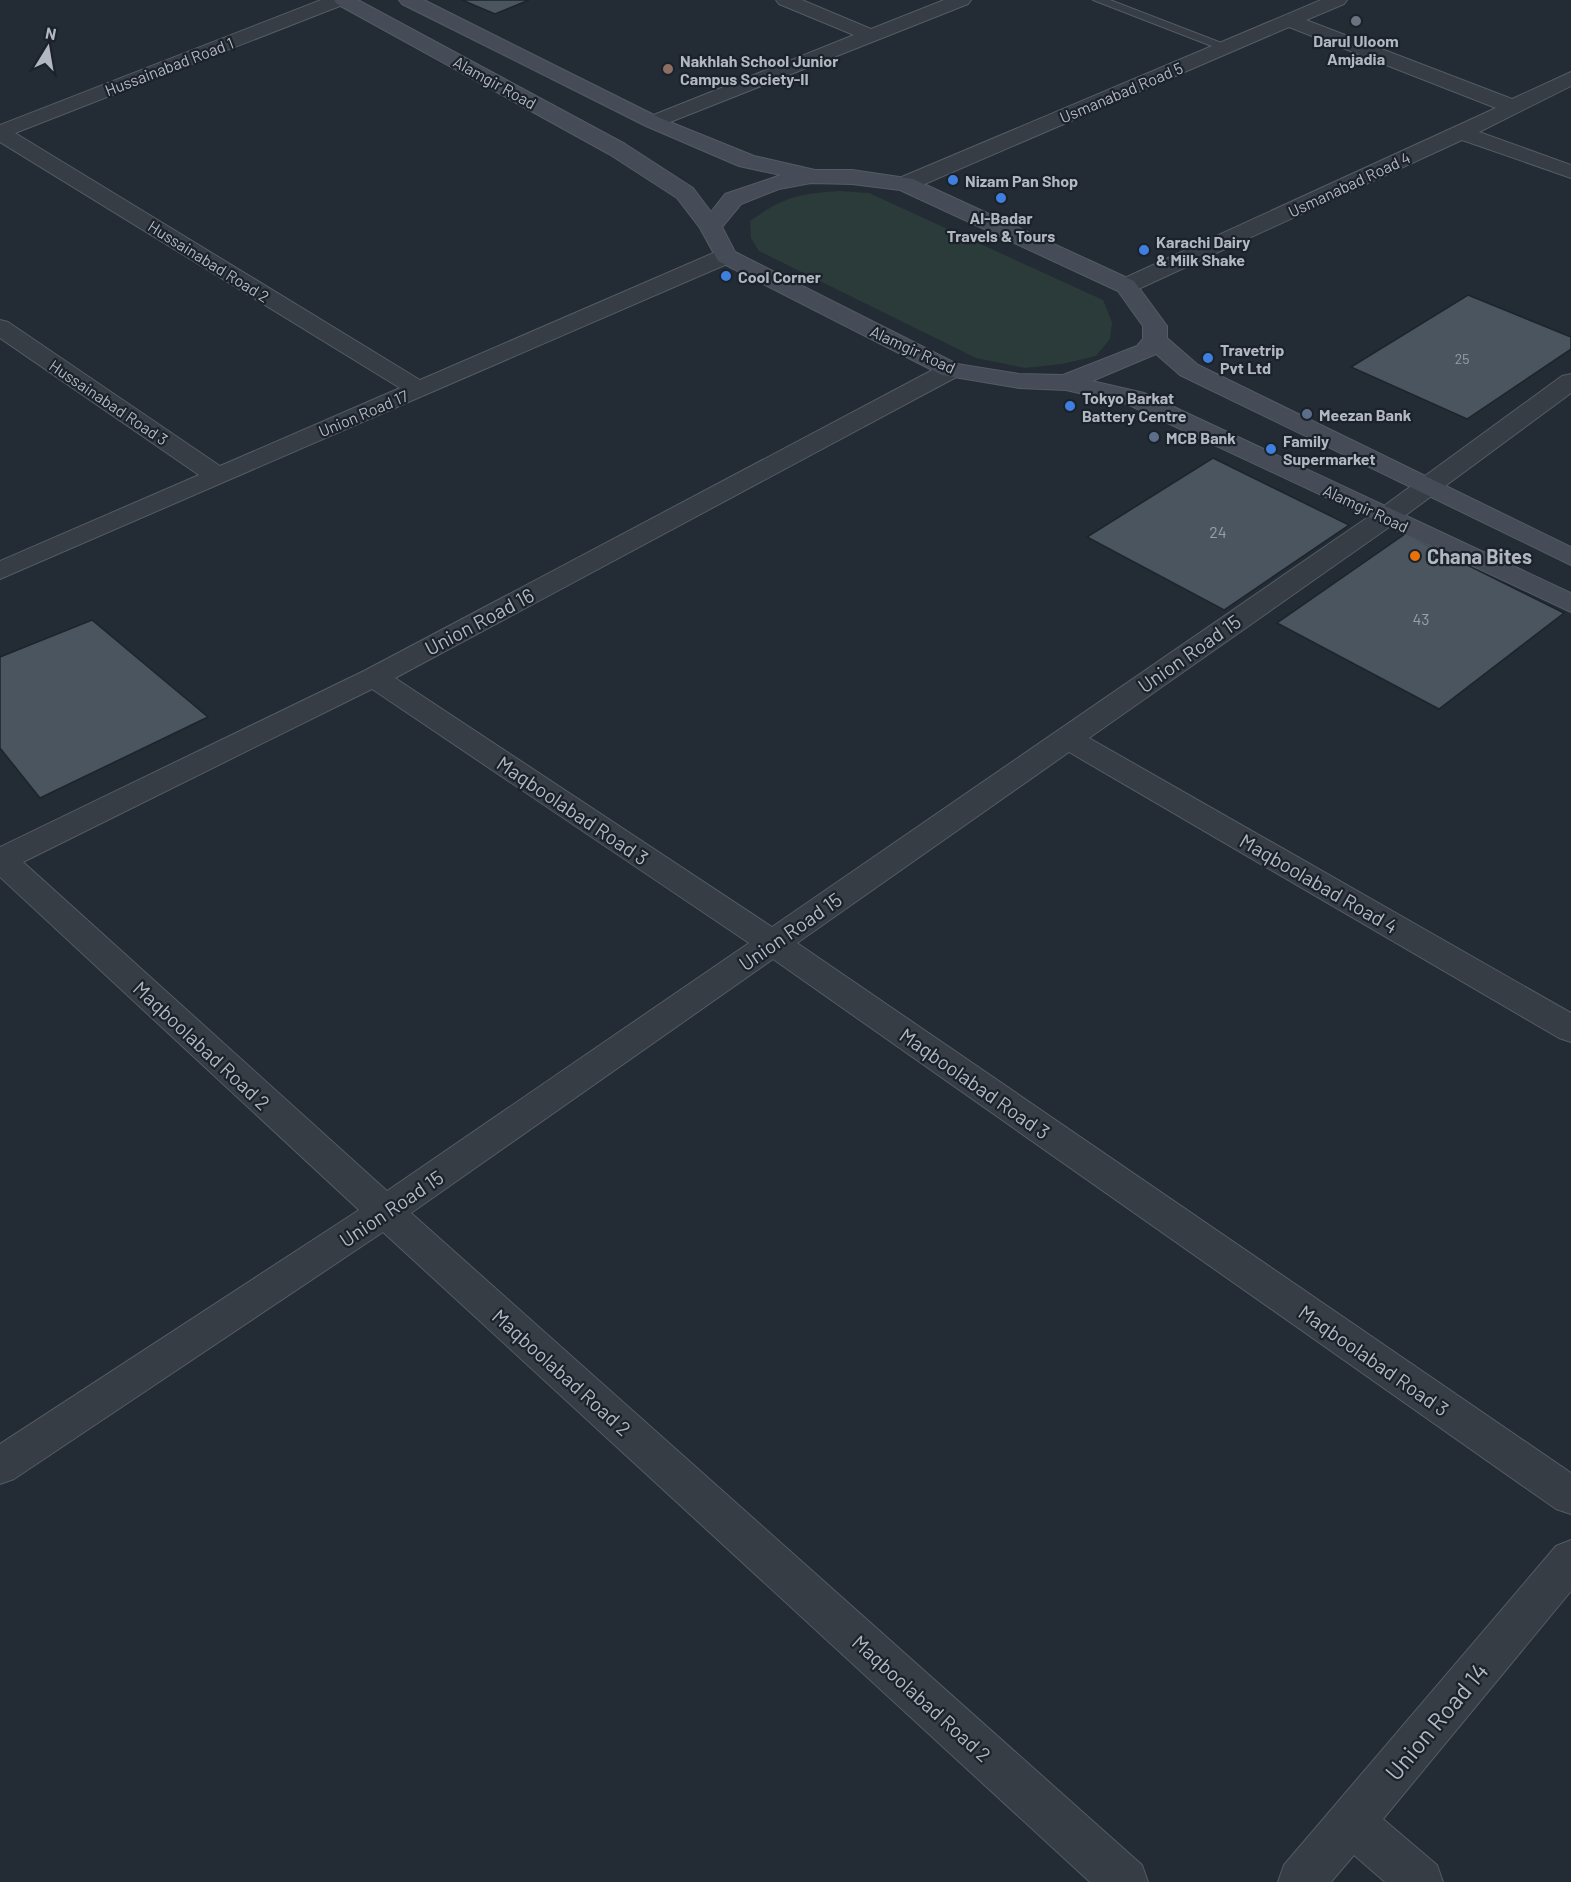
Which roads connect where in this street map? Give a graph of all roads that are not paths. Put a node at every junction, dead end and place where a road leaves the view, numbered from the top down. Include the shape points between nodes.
1 (338, 0) edge
2 (344, 0) edge
3 (409, 0) edge
4 (786, 0) edge
5 (961, 0) edge
6 (1099, 0) edge
7 (1328, 1) edge
8 (1288, 20) junction
9 (870, 35) junction
10 (1226, 47) junction
11 (1571, 78) edge
12 (1513, 107) junction
13 (653, 122) junction
14 (0, 133) edge
15 (1461, 133) junction
16 (1571, 172) edge
17 (815, 177) junction
18 (905, 184) junction
19 (711, 227) junction
20 (726, 256) junction
21 (1126, 286) junction
22 (0, 327) edge
23 (1155, 340) junction
24 (951, 370) junction
25 (1571, 381) edge
26 (1066, 383) junction
27 (418, 389) junction
28 (217, 476) junction
29 (1426, 487) junction
30 (1386, 517) junction
31 (1571, 557) edge
32 (0, 571) edge
33 (1571, 604) edge
34 (374, 677) junction
35 (1067, 738) junction
36 (0, 860) edge
37 (773, 943) junction
38 (1571, 1029) edge
39 (385, 1212) junction
40 (0, 1466) edge
41 (1571, 1496) edge
42 (1571, 1559) edge
43 (1351, 1822) junction
44 (1125, 1882) edge
45 (1301, 1882) edge
46 (1420, 1882) edge

1 - 14 street, Hussainabad Road 1
2 - 19 street, Alamgir Road via 617,149 685,193
3 - 13 street, Alamgir Road
4 - 9 street
5 - 9 street
6 - 10 lane
7 - 8 street, Usmanabad Road 5
8 - 10 street, Usmanabad Road 5
8 - 12 street
9 - 13 street
10 - 18 street, Usmanabad Road 5
11 - 12 street, Usmanabad Road 4
12 - 15 street, Usmanabad Road 4
13 - 17 street, Alamgir Road via 747,161
14 - 27 street, Hussainabad Road 2
15 - 16 street
15 - 21 street, Usmanabad Road 4
17 - 18 street, Alamgir Road
17 - 19 street via 774,183 733,199
18 - 21 street, Alamgir Road
19 - 20 street, Alamgir Road
20 - 24 street, Alamgir Road
20 - 27 street, Union Road 17
21 - 23 street, Alamgir Road via 1155,326
22 - 28 street, Hussainabad Road 3
23 - 26 street via 1146,351
23 - 29 street, Alamgir Road via 1189,370
24 - 26 street, Alamgir Road via 1019,381
24 - 34 street, Union Road 16
25 - 29 street, Union Road 15
26 - 30 street, Alamgir Road via 1135,398
27 - 28 street, Union Road 17
28 - 32 street, Union Road 17
29 - 30 street, Union Road 15
29 - 31 street, Alamgir Road
30 - 33 street, Alamgir Road
30 - 35 street, Union Road 15
34 - 36 street, Union Road 16
34 - 37 street, Maqboolabad Road 3
35 - 37 street, Union Road 15
35 - 38 street, Maqboolabad Road 4
36 - 39 street, Maqboolabad Road 2
37 - 39 street, Union Road 15
37 - 41 street, Maqboolabad Road 3
39 - 40 street, Union Road 15
39 - 44 street, Maqboolabad Road 2
42 - 43 street, Union Road 14
43 - 45 street, Union Road 14
43 - 46 street

